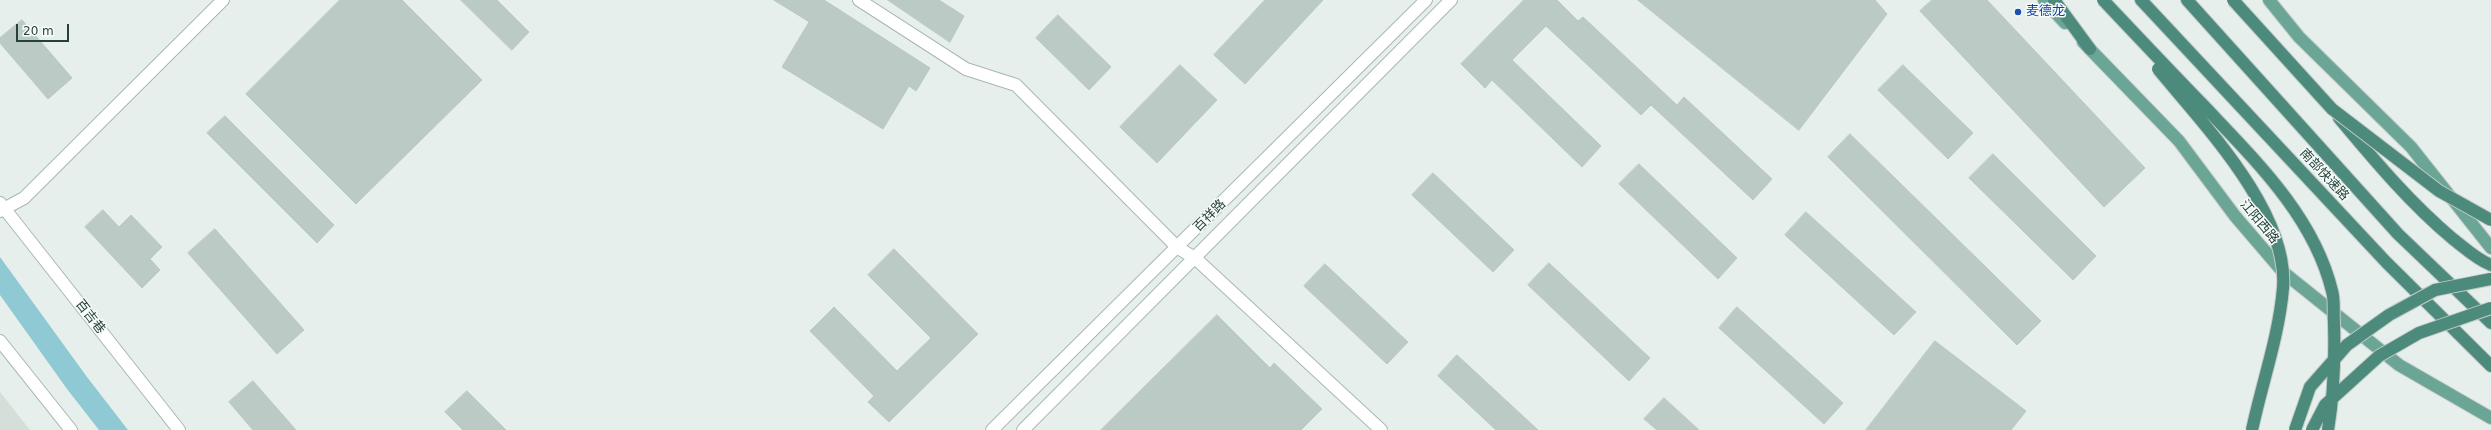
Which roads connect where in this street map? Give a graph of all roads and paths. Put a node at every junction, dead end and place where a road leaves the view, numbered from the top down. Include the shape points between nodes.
1 (223, 0) edge
2 (859, 0) edge
3 (1426, 0) edge
4 (1452, 0) edge
5 (2044, 0) edge
6 (2054, 0) edge
7 (2102, 0) edge
8 (2141, 0) edge
9 (2187, 0) edge
10 (2234, 0) edge
11 (2269, 0) edge
12 (2090, 49) junction
13 (2332, 108) junction
14 (2, 208) edge
15 (2491, 220) edge
16 (1178, 248) junction
17 (2491, 248) edge
18 (1195, 258) junction
19 (2491, 265) edge
20 (2491, 279) edge
21 (2491, 308) edge
22 (2491, 323) edge
23 (0, 341) edge
24 (2491, 366) edge
25 (2491, 418) edge
26 (70, 430) edge
27 (179, 430) edge
28 (992, 430) edge
29 (1023, 430) edge
30 (1381, 430) edge
31 (2252, 430) edge
32 (2295, 430) edge
33 (2312, 430) edge
34 (2328, 430) edge

1 - 14 street via 24,198
2 - 16 street via 966,69 1016,86
3 - 16 street, 百祥路
4 - 18 street, 百祥路
5 - 12 main road, 江阳西路
6 - 12 highway
7 - 31 highway, bridge via 2246,179 2268,222 2280,257 2283,287 2278,320
7 - 34 highway, bridge via 2235,139 2280,191 2303,222 2321,254 2333,293 2335,352
8 - 24 highway, 南部快速路, bridge via 2386,262
9 - 22 highway, 南部快速路, bridge via 2398,234
10 - 13 highway, bridge
11 - 17 main road via 2300,37 2411,147
12 - 25 main road, 江阳西路 via 2179,141 2235,216 2283,272 2399,365
13 - 15 highway, bridge via 2439,191
13 - 19 highway, bridge via 2388,178 2442,229 2479,260
14 - 27 street, 百吉巷
16 - 18 street
16 - 28 street, 百祥路
18 - 29 street, 百祥路
18 - 30 street
20 - 32 highway, bridge via 2435,290 2389,315 2347,345 2310,387
21 - 33 highway, bridge via 2419,333 2379,356 2325,405
23 - 26 street

